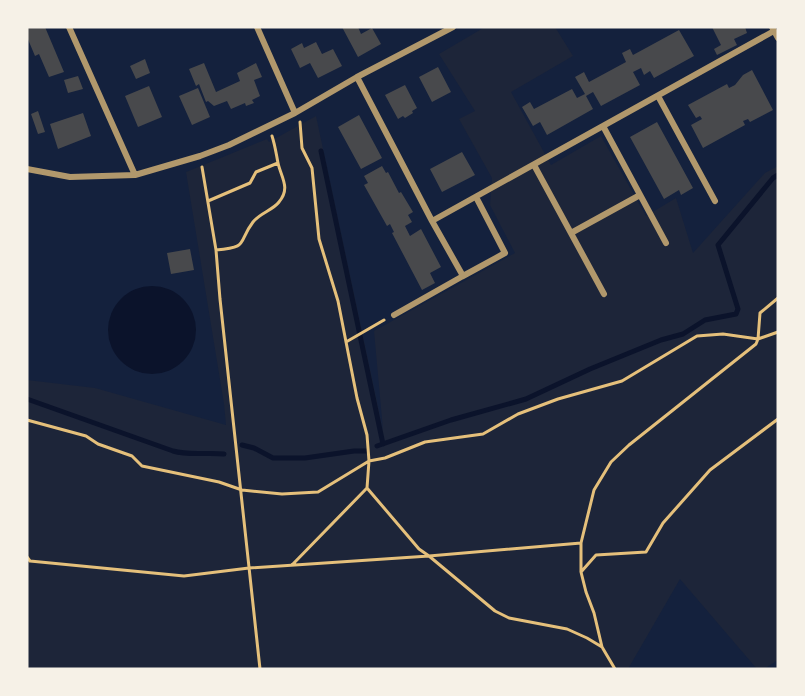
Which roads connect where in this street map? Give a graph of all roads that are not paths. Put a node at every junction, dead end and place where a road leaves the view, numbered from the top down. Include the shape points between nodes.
1 (69, 27) edge
2 (257, 27) edge
3 (453, 27) edge
4 (773, 29) edge
5 (778, 38) edge
6 (357, 77) junction
7 (658, 96) junction
8 (295, 113) junction
9 (603, 126) junction
10 (534, 165) junction
11 (27, 169) edge
12 (135, 175) junction
13 (640, 195) junction
14 (476, 197) junction
15 (715, 201) dead end
16 (432, 221) junction
17 (571, 233) junction
18 (666, 243) dead end
19 (463, 276) junction
20 (604, 294) dead end
21 (394, 315) road end

1 - 12 street
2 - 8 street
3 - 6 street
4 - 5 street
4 - 7 street
6 - 8 street
6 - 16 street
7 - 9 street
7 - 15 street
8 - 12 street via 201,156
9 - 10 street
9 - 13 street
10 - 14 street
10 - 17 street
11 - 12 street via 70,177
13 - 17 street
13 - 18 street
14 - 16 street
14 - 19 street via 505,253
16 - 19 street
17 - 20 street
19 - 21 street

